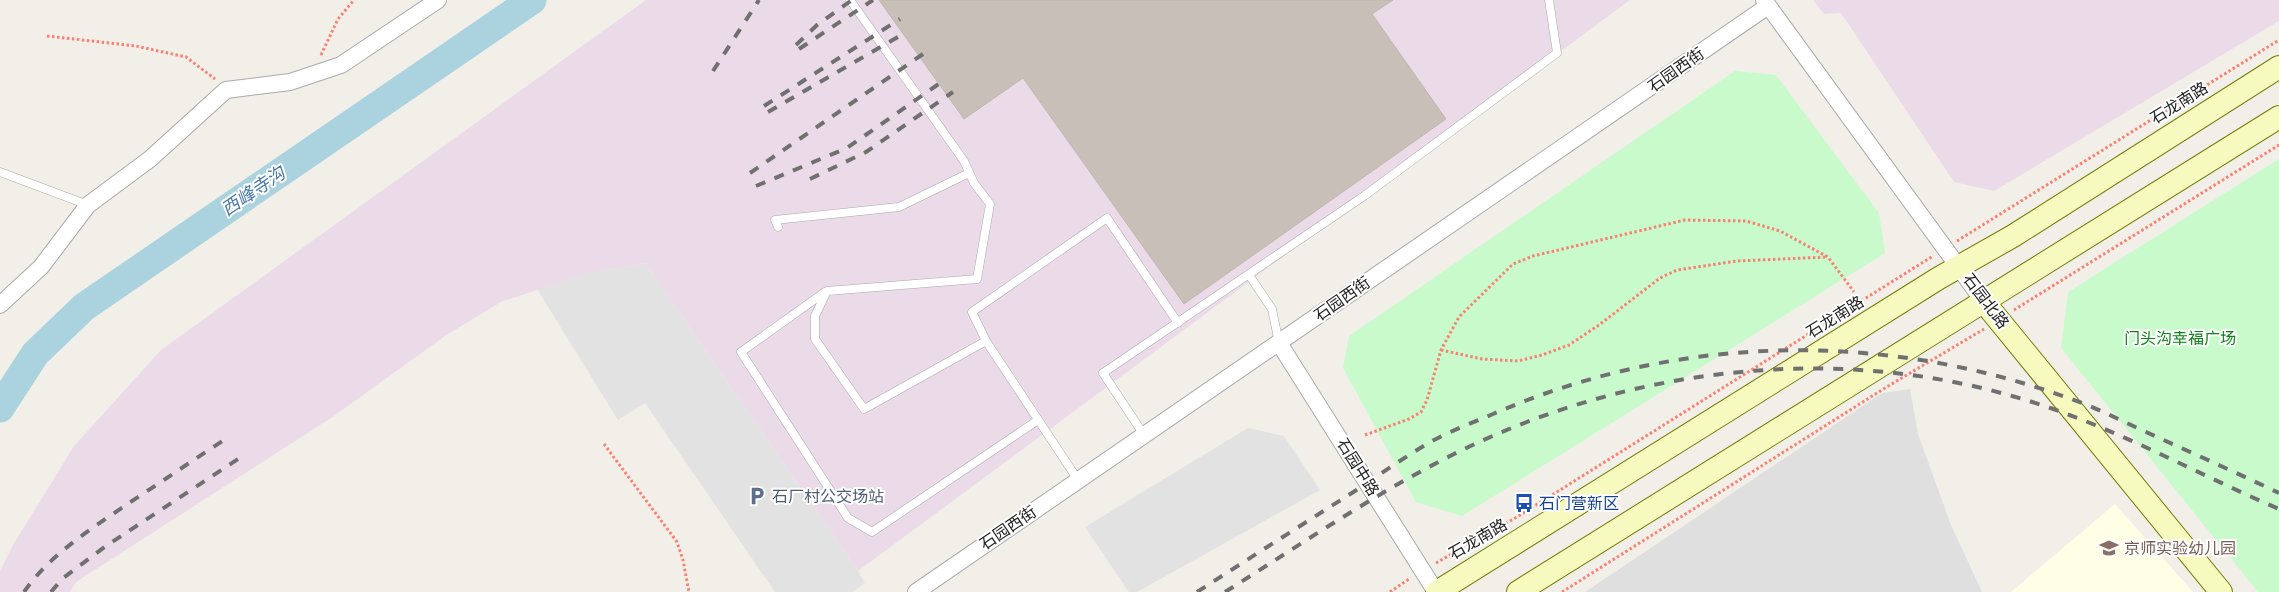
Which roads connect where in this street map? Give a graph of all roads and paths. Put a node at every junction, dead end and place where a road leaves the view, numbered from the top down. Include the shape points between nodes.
1 (354, 0) edge
2 (438, 0) edge
3 (850, 0) edge
4 (1549, 0) edge
5 (1766, 3) edge
6 (47, 36) dead end
7 (2279, 40) edge
8 (2279, 67) edge
9 (311, 75) junction
10 (226, 90) junction
11 (2279, 117) edge
12 (2279, 145) edge
13 (0, 172) edge
14 (970, 173) junction
15 (88, 205) junction
16 (778, 227) dead end
17 (1946, 248) junction
18 (1828, 257) junction
19 (1959, 267) junction
20 (1249, 275) junction
21 (827, 291) junction
22 (1854, 292) dead end
23 (1984, 302) junction
24 (0, 305) edge
25 (1999, 320) junction
26 (1178, 323) junction
27 (986, 341) junction
28 (1279, 343) junction
29 (1441, 350) junction
30 (1038, 420) junction
31 (1144, 435) junction
32 (1365, 435) dead end
33 (604, 444) dead end
34 (1078, 480) junction
35 (1422, 571) junction
36 (689, 592) edge
37 (916, 592) edge
38 (1390, 592) edge
39 (1437, 592) edge
40 (1518, 592) edge
41 (1562, 592) edge
42 (2221, 592) edge

1 - 9 path via 338,19
2 - 9 street via 341,65
3 - 14 lane
4 - 20 lane via 1558,53 1364,196
5 - 17 street, 石园北路
5 - 28 street, 石园西街
6 - 10 path via 136,46 186,57 208,71
7 - 17 path, 石龙南路
8 - 19 main road, 石龙南路 via 2014,236
9 - 10 street via 290,82
10 - 15 street via 150,159
11 - 23 main road
12 - 25 path
13 - 15 lane
14 - 16 lane via 899,207 775,220
14 - 21 lane via 990,204 977,279
15 - 24 street via 41,268
17 - 19 street, 石园北路
17 - 35 path, 石龙南路 via 1517,517
18 - 22 path
18 - 29 path via 1737,261 1677,270 1660,278 1569,345 1518,361 1482,359
18 - 29 path via 1780,231 1746,221 1685,220 1566,248 1513,264 1459,316
19 - 23 street, 石园北路
19 - 39 main road, 石龙南路
20 - 26 lane
20 - 28 lane via 1272,309
21 - 27 lane via 815,316 815,339 864,409
21 - 30 lane via 741,352 848,518 872,532
23 - 25 main road, 石园北路
23 - 40 main road
25 - 41 path via 1885,388
25 - 42 main road, 石园北路
26 - 27 lane via 1108,218 972,312
26 - 31 lane via 1103,374
27 - 30 lane
28 - 31 street, 石园西街
28 - 35 street, 石园中路
29 - 32 path via 1421,412
30 - 34 lane
31 - 34 street, 石园西街
33 - 36 path via 676,542 684,560
34 - 37 street, 石园西街
35 - 38 path, 石龙南路
35 - 39 street, 石园中路

